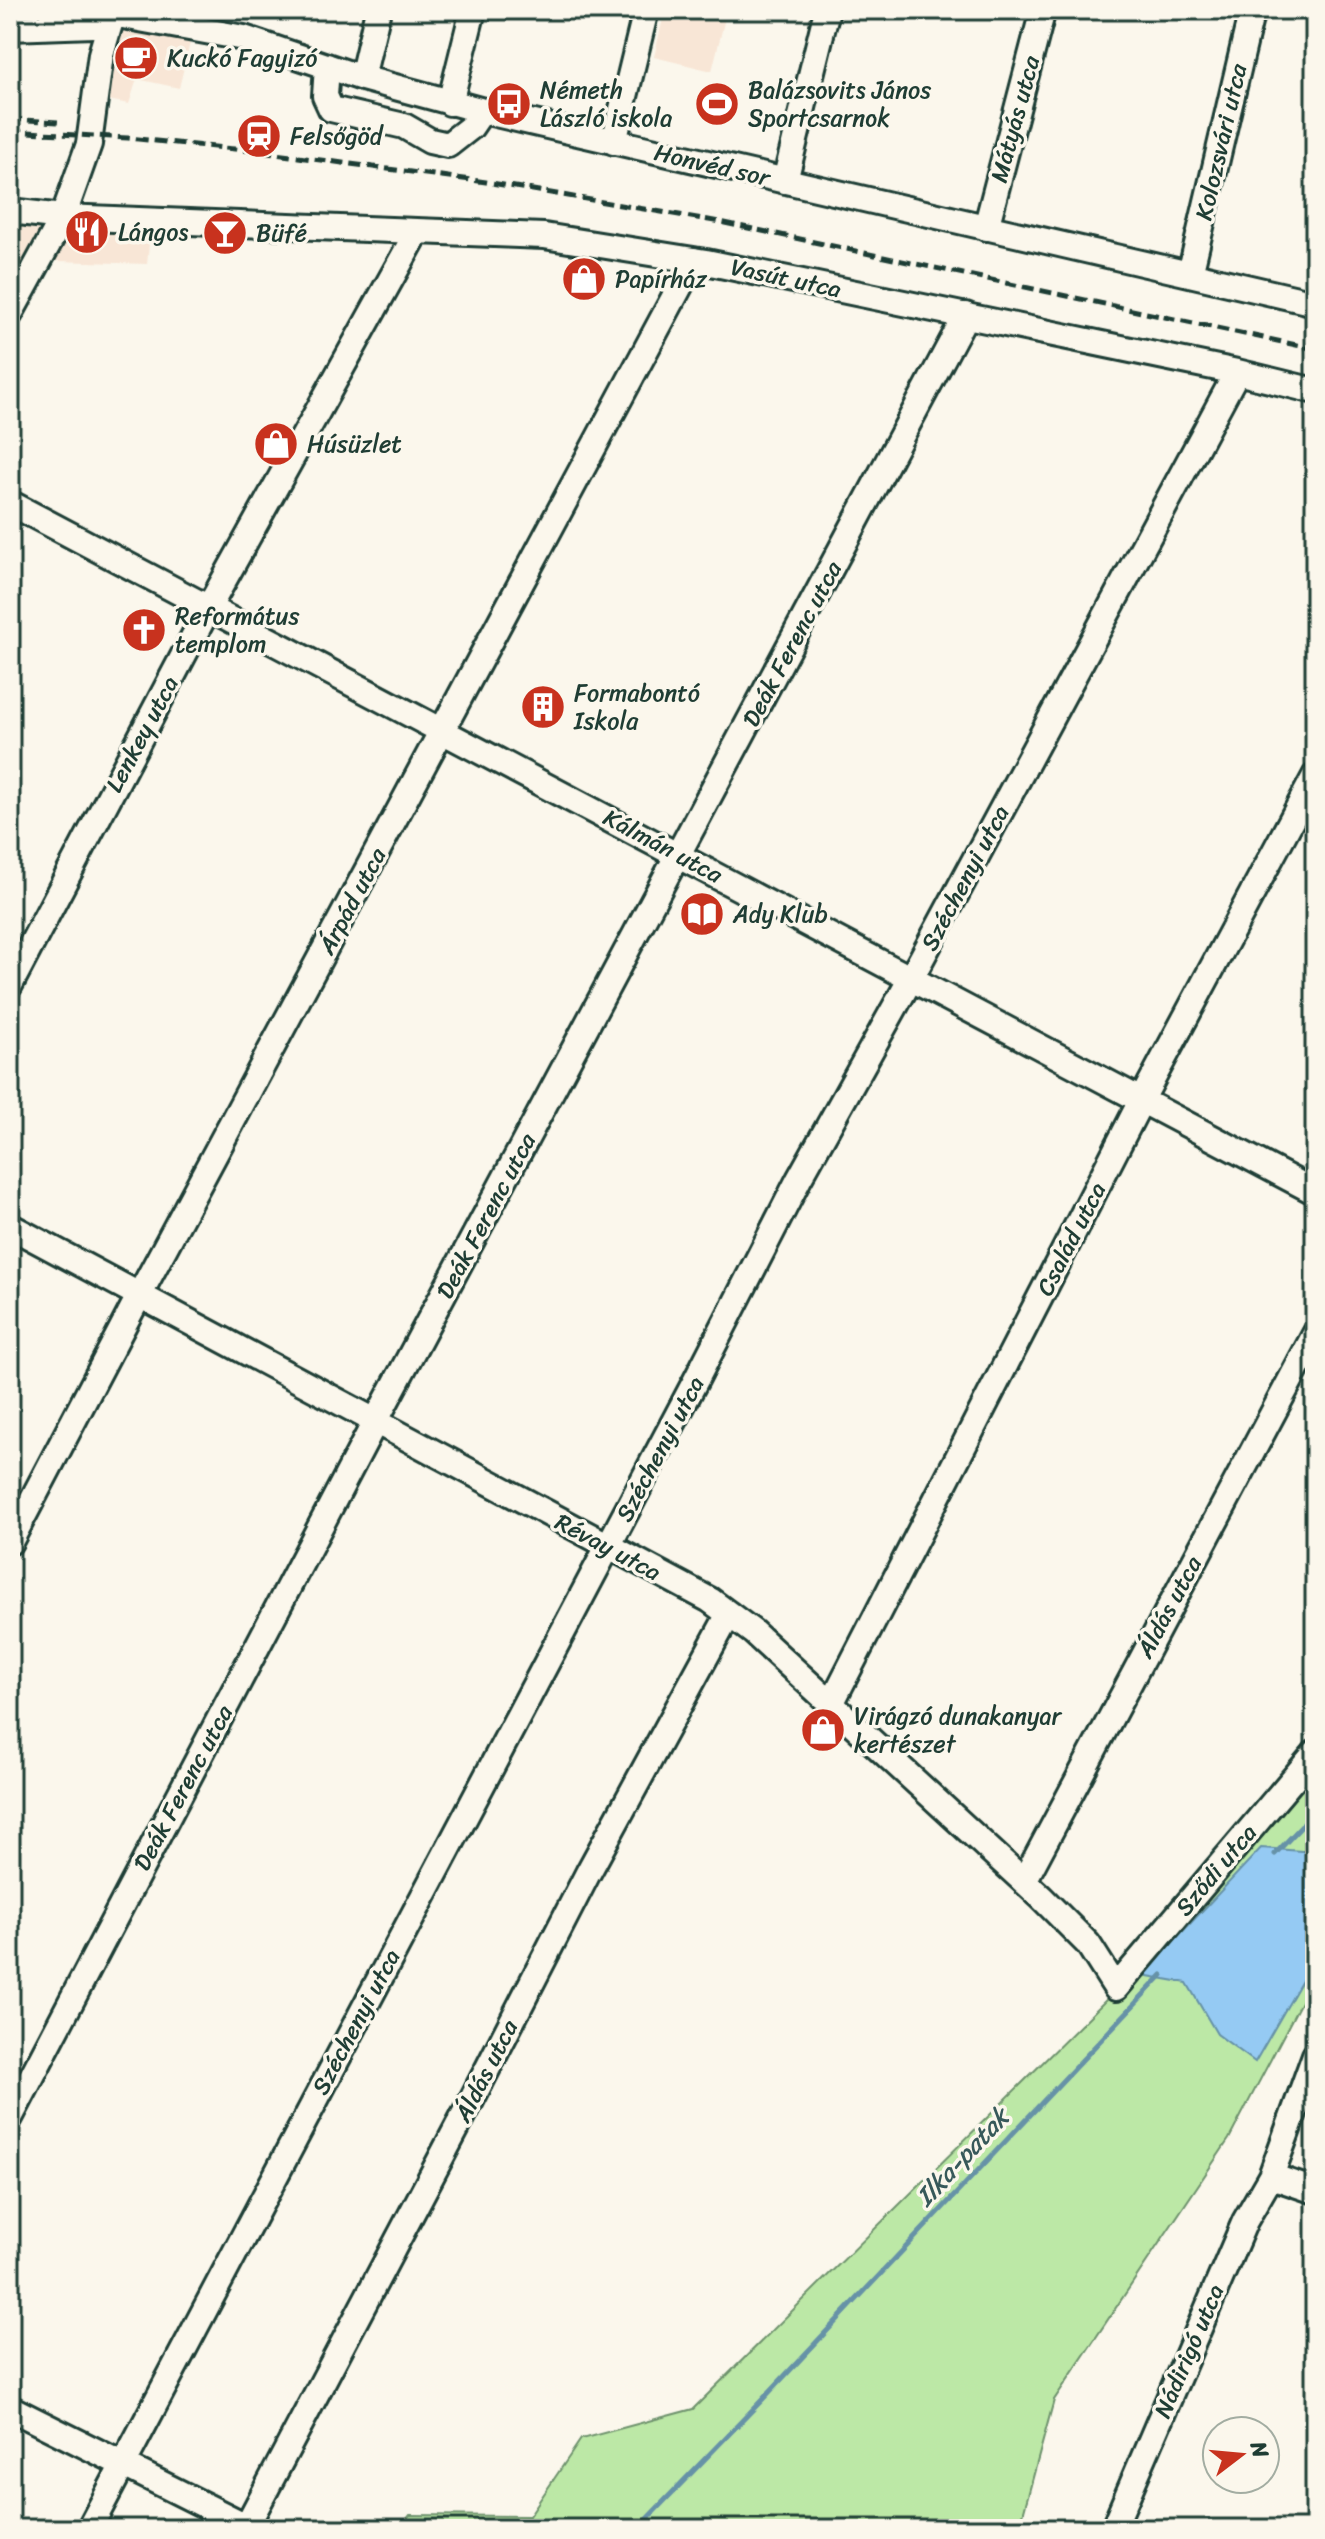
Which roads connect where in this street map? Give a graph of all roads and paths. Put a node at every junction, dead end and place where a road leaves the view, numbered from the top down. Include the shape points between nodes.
1 (378, 10) edge
2 (473, 10) edge
3 (646, 10) edge
4 (827, 10) edge
5 (1043, 10) edge
6 (1252, 10) edge
7 (112, 15) edge
8 (10, 28) edge
9 (327, 66) junction
10 (362, 78) junction
11 (450, 103) junction
12 (482, 111) junction
13 (614, 142) junction
14 (785, 181) junction
15 (10, 211) edge
16 (63, 217) junction
17 (986, 228) junction
18 (417, 232) junction
19 (694, 260) junction
20 (1190, 274) junction
21 (1315, 303) edge
22 (10, 314) edge
23 (966, 315) junction
24 (1237, 372) junction
25 (1315, 391) edge
26 (10, 503) edge
27 (209, 607) junction
28 (444, 731) junction
29 (1315, 776) edge
30 (680, 855) junction
31 (910, 980) junction
32 (10, 985) edge
33 (1142, 1099) junction
34 (1315, 1192) edge
35 (10, 1226) edge
36 (140, 1294) junction
37 (1315, 1334) edge
38 (375, 1422) junction
39 (10, 1542) edge
40 (607, 1547) junction
41 (729, 1614) junction
42 (831, 1704) junction
43 (1315, 1753) edge
44 (1024, 1881) junction
45 (1116, 1988) joint
46 (1315, 2055) edge
47 (10, 2118) edge
48 (1271, 2176) junction
49 (1315, 2191) edge
50 (10, 2408) edge
51 (123, 2464) junction
52 (246, 2528) edge
53 (89, 2529) edge
54 (1113, 2529) edge

1 - 10 street
2 - 11 street
3 - 13 street
4 - 14 street
5 - 17 street, Mátyás utca
6 - 20 street, Kolozsvári utca
7 - 8 street, Honvéd sor via 93,25
7 - 9 street, Honvéd sor via 244,38
7 - 16 street via 89,144
9 - 10 street, Honvéd sor
9 - 12 street via 325,96 331,109 404,126 430,141 448,145
10 - 11 street, Honvéd sor
11 - 12 street, Honvéd sor
12 - 13 street, Honvéd sor
13 - 14 street, Honvéd sor
14 - 17 street, Honvéd sor
15 - 16 street, Vasút utca
16 - 18 street, Vasút utca
16 - 22 street
17 - 20 street, Honvéd sor
18 - 19 street, Vasút utca via 544,236
18 - 27 street, Lenkey utca
19 - 23 street, Vasút utca
19 - 28 street, Árpád utca
20 - 21 street, Honvéd sor
23 - 24 street, Vasút utca
23 - 30 street, Deák Ferenc utca
24 - 25 street, Vasút utca
24 - 31 street, Széchenyi utca
26 - 27 street, Kálmán utca
27 - 28 street, Kálmán utca
27 - 32 street, Lenkey utca
28 - 30 street, Kálmán utca
28 - 36 street, Árpád utca
29 - 33 street, Család utca
30 - 31 street, Kálmán utca
30 - 38 street, Deák Ferenc utca
31 - 33 street, Kálmán utca
31 - 40 street, Széchenyi utca via 799,1179
33 - 34 street, Kálmán utca
33 - 42 street, Család utca
35 - 36 street, Révay utca
36 - 38 street, Révay utca
36 - 39 street, Árpád utca
37 - 44 street, Áldás utca
38 - 40 street, Révay utca
38 - 47 street, Deák Ferenc utca
40 - 41 street, Révay utca
40 - 51 street, Széchenyi utca
41 - 42 street, Révay utca
41 - 52 street, Áldás utca
42 - 44 street, Révay utca
43 - 45 street, Sződi utca
44 - 45 street, Révay utca via 1088,1944
46 - 48 street, Nádirigó utca
48 - 49 street
48 - 54 street, Nádirigó utca via 1245,2221
50 - 51 street
51 - 52 street
51 - 53 street, Széchenyi utca

